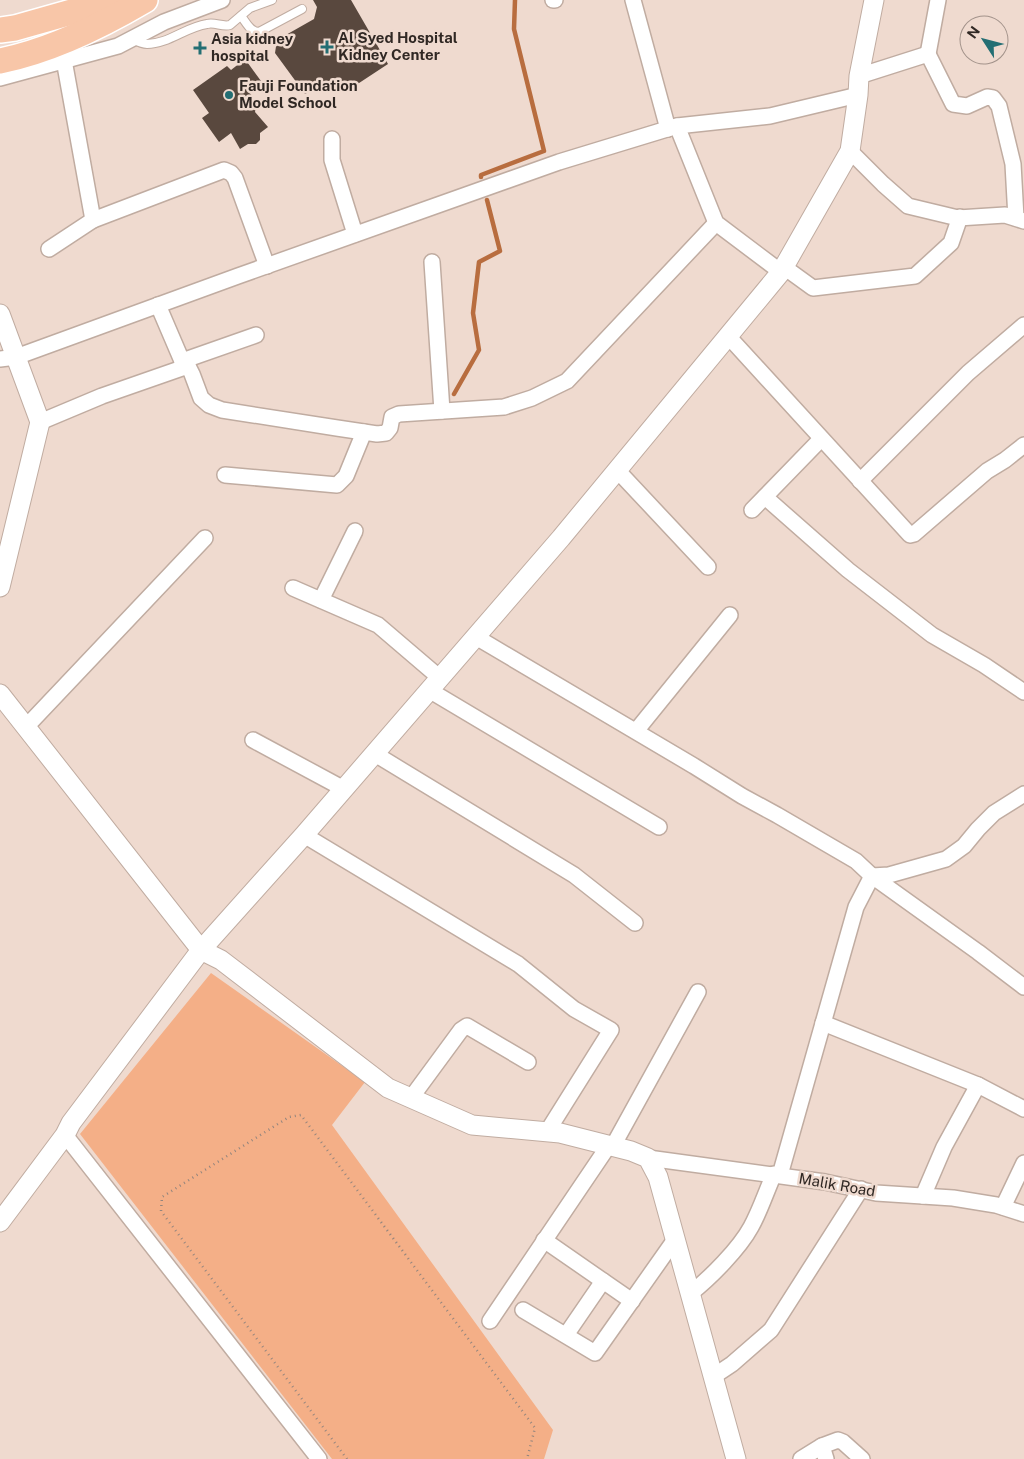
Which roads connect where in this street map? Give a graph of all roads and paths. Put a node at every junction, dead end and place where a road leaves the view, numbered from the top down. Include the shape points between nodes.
1 (114, 0) edge
2 (145, 0) edge
3 (222, 0) edge
4 (272, 0) edge
5 (633, 0) edge
6 (874, 0) edge
7 (938, 0) edge
8 (302, 9) dead end
9 (241, 16) junction
10 (0, 30) edge
11 (132, 39) junction
12 (928, 54) junction
13 (64, 60) junction
14 (0, 61) edge
15 (859, 76) junction
16 (0, 78) edge
17 (858, 96) junction
18 (672, 128) junction
19 (332, 139) dead end
20 (850, 152) junction
21 (960, 217) junction
22 (1022, 219) edge
23 (93, 220) junction
24 (716, 223) junction
25 (355, 234) junction
26 (49, 248) dead end
27 (432, 262) dead end
28 (267, 266) junction
29 (782, 269) junction
30 (158, 305) junction
31 (0, 314) edge
32 (1024, 325) edge
33 (256, 335) dead end
34 (728, 336) junction
35 (8, 358) edge
36 (185, 364) junction
37 (442, 411) junction
38 (40, 422) junction
39 (364, 432) junction
40 (821, 438) junction
41 (1024, 445) edge
42 (617, 470) junction
43 (225, 474) dead end
44 (860, 481) junction
45 (764, 498) junction
46 (752, 510) dead end
47 (355, 531) dead end
48 (205, 538) dead end
49 (708, 568) dead end
50 (0, 587) edge
51 (293, 588) dead end
52 (321, 600) junction
53 (730, 615) dead end
54 (476, 637) junction
55 (435, 684) junction
56 (1024, 692) edge
57 (0, 694) edge
58 (26, 727) junction
59 (636, 731) junction
60 (253, 740) dead end
61 (375, 754) junction
62 (344, 789) junction
63 (1024, 794) edge
64 (659, 827) dead end
65 (304, 835) junction
66 (872, 876) junction
67 (635, 922) dead end
68 (201, 950) junction
69 (1024, 987) edge
70 (698, 992) dead end
71 (823, 1023) junction
72 (528, 1062) dead end
73 (978, 1085) junction
74 (411, 1098) junction
75 (1024, 1109) edge
76 (547, 1132) junction
77 (65, 1135) junction
78 (611, 1146) junction
79 (648, 1158) junction
80 (1024, 1163) edge
81 (777, 1175) junction
82 (861, 1189) junction
83 (923, 1196) junction
84 (1003, 1207) junction
85 (1024, 1214) edge
86 (0, 1222) edge
87 (676, 1238) junction
88 (544, 1240) junction
89 (603, 1281) junction
90 (691, 1293) junction
91 (632, 1301) junction
92 (524, 1310) dead end
93 (490, 1321) dead end
94 (566, 1336) junction
95 (714, 1376) junction
96 (824, 1453) edge
97 (319, 1459) edge
98 (348, 1459) edge
99 (528, 1459) edge
100 (736, 1459) edge
101 (801, 1459) edge
102 (862, 1459) edge

1 - 10 highway
2 - 14 highway via 62,41
3 - 11 street via 164,22
4 - 9 lane via 250,8
5 - 18 street
6 - 15 street
7 - 12 street
8 - 9 lane via 259,32 251,29
9 - 11 lane via 226,26 206,24 160,42 145,44
11 - 13 street via 118,46
12 - 15 street
12 - 22 street via 953,104 967,106 987,97 993,98 998,106 1013,164
13 - 16 street
13 - 23 street
15 - 17 street
17 - 18 street via 770,116
17 - 20 street
18 - 24 street
18 - 25 street via 559,162
19 - 25 street via 332,160
20 - 21 street via 908,206
20 - 29 street
21 - 22 street via 1004,215
21 - 29 street via 951,243 915,276 813,288
23 - 26 street
23 - 28 street via 224,170 236,178
24 - 29 street
24 - 37 street via 567,382 504,407
25 - 28 street
27 - 37 street
28 - 30 street
29 - 34 street
30 - 35 street
30 - 36 street
31 - 35 street
32 - 44 street via 968,373
33 - 36 street
34 - 40 street
34 - 42 street
35 - 38 street
36 - 38 street
36 - 39 street via 200,398 222,410
37 - 39 street via 399,414 392,418 386,434
38 - 50 street
39 - 43 street via 346,476 337,485
40 - 44 street
40 - 45 street
41 - 44 street via 987,471 914,534 910,534
42 - 49 street
42 - 54 street
45 - 46 street
45 - 56 street via 848,570 932,635
47 - 52 street
48 - 58 street
51 - 52 street
52 - 55 street via 378,625
53 - 59 street
54 - 55 street
54 - 59 street
55 - 61 street
55 - 64 street
57 - 58 street
58 - 68 street
59 - 66 street via 856,861
60 - 62 street
61 - 62 street
61 - 67 street via 574,875
62 - 65 street
63 - 66 street via 994,814 964,846 946,859
65 - 68 street
65 - 76 street via 518,964 574,1009 611,1030
66 - 69 street
66 - 71 street via 856,907
68 - 74 street via 221,960 388,1088
68 - 77 street
70 - 78 street
71 - 73 street
71 - 81 street
72 - 74 street via 467,1026
73 - 75 street
73 - 83 street via 944,1147
74 - 76 street via 472,1125
76 - 78 street
77 - 86 street
77 - 97 street
78 - 79 street
78 - 88 street
79 - 81 street, Malik Road
79 - 87 street via 658,1177
80 - 84 street
81 - 82 street, Malik Road
81 - 90 street via 751,1228 705,1282
82 - 83 street, Malik Road
82 - 95 street via 771,1330
83 - 84 street, Malik Road
84 - 85 street, Malik Road
87 - 90 street
87 - 91 street
88 - 89 street
88 - 93 street
89 - 91 street
89 - 94 street
90 - 95 street
91 - 94 street via 595,1354
92 - 94 street
95 - 100 street
96 - 101 street
96 - 102 street via 838,1440
98 - 99 path via 161,1211 162,1197 289,1117 301,1115 535,1428

